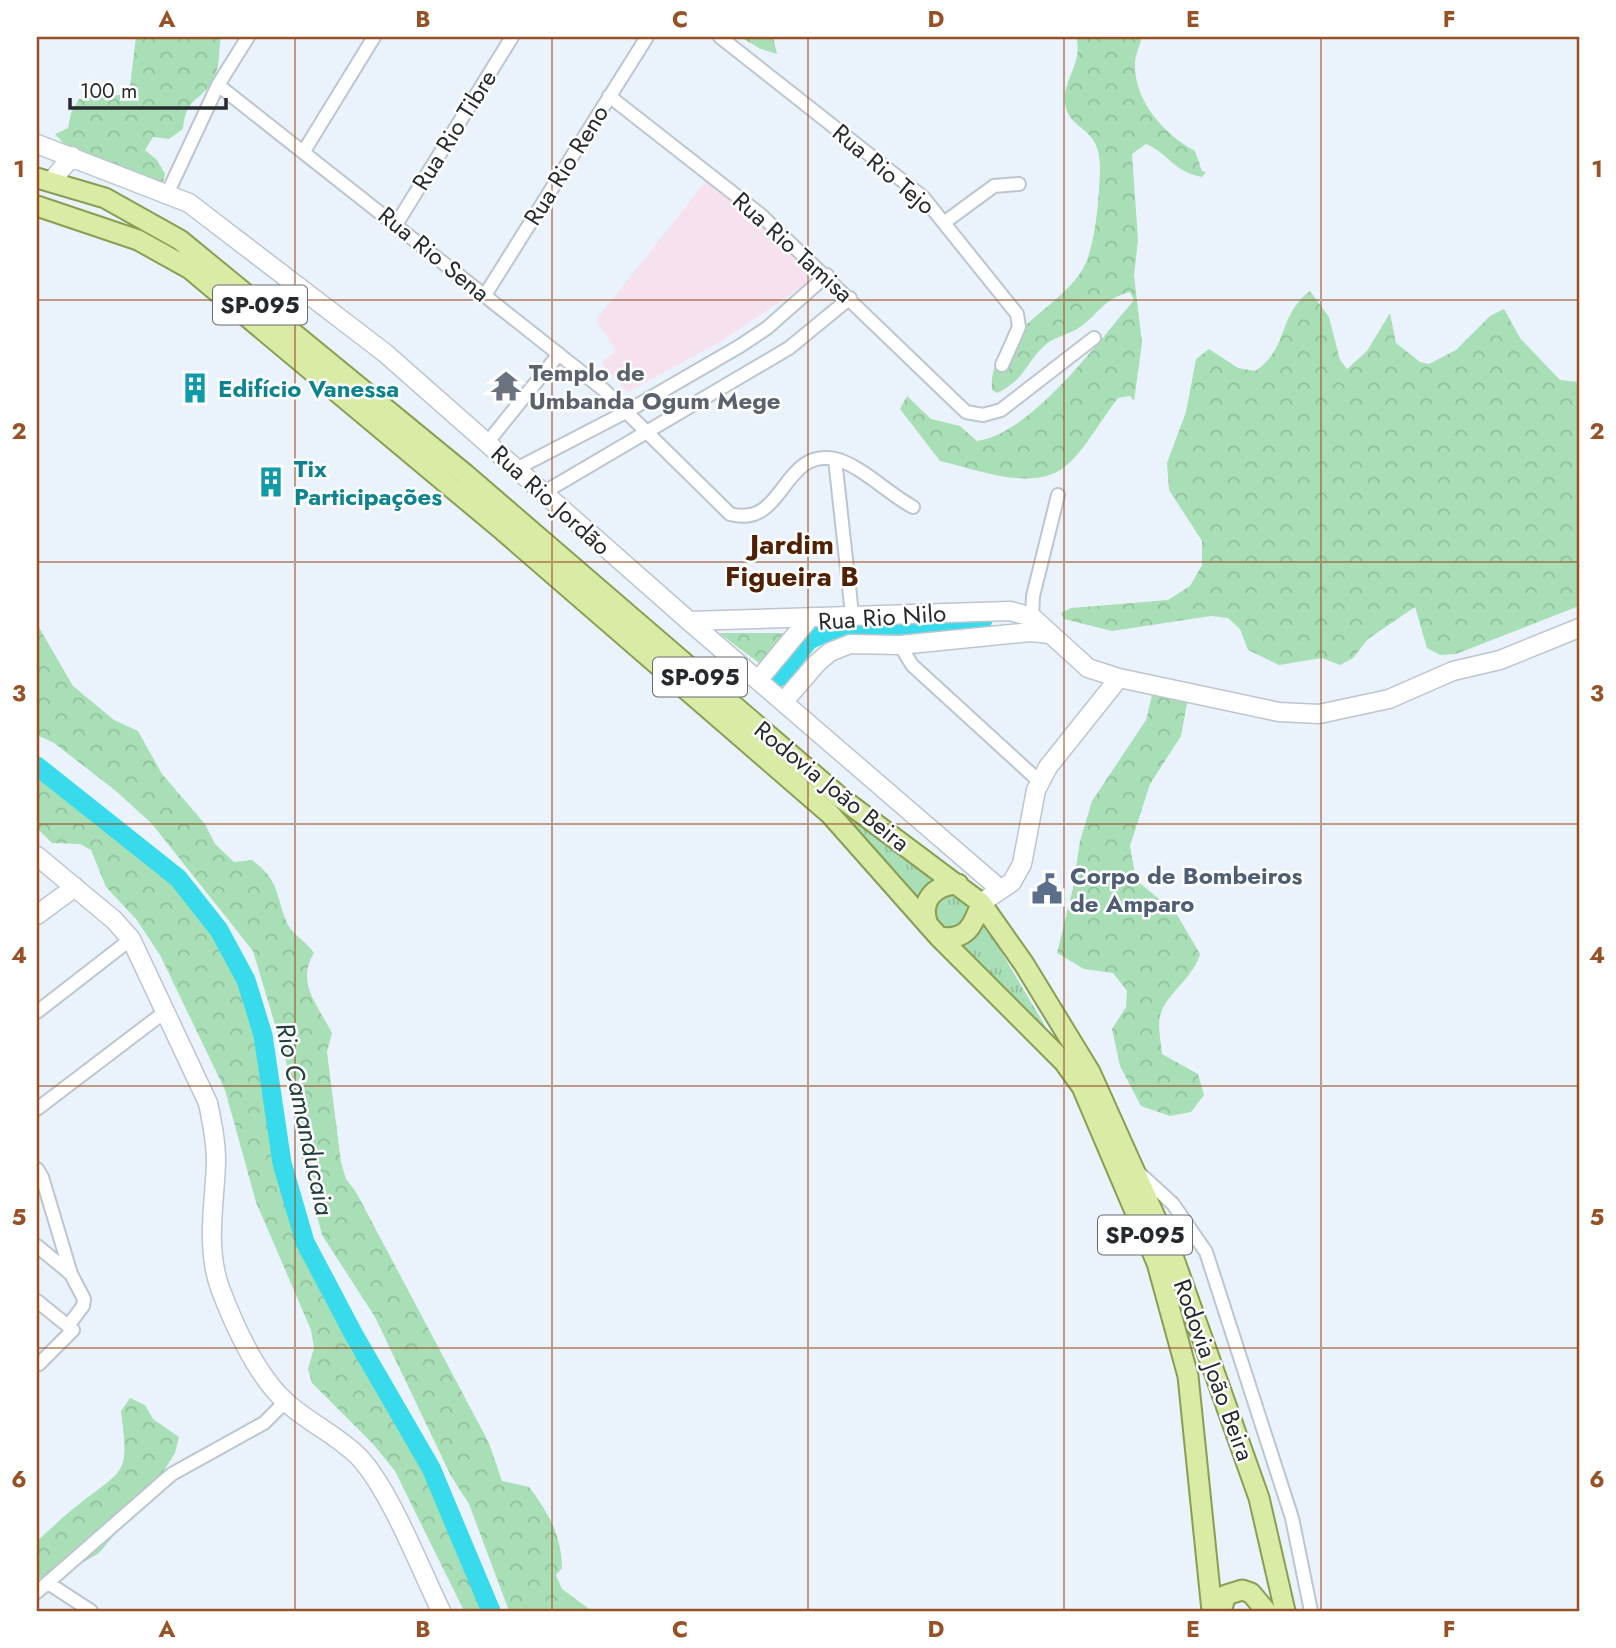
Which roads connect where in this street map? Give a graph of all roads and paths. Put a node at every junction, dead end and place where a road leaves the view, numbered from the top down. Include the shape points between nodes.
1 (248, 37) edge
2 (374, 37) edge
3 (512, 37) edge
4 (647, 37) edge
5 (720, 37) edge
6 (218, 85) junction
7 (609, 96) junction
8 (37, 144) edge
9 (37, 151) edge
10 (304, 151) junction
11 (72, 156) junction
12 (48, 178) edge
13 (1019, 184) dead end
14 (168, 192) junction
15 (37, 204) edge
16 (945, 222) junction
17 (397, 223) junction
18 (827, 275) junction
19 (485, 295) junction
20 (850, 298) junction
21 (1094, 338) dead end
22 (559, 354) junction
23 (1002, 365) dead end
24 (626, 412) junction
25 (644, 431) junction
26 (487, 443) junction
27 (835, 459) junction
28 (516, 469) junction
29 (543, 493) junction
30 (1058, 495) dead end
31 (913, 508) dead end
32 (852, 614) junction
33 (808, 620) junction
34 (689, 621) junction
35 (1032, 624) junction
36 (1579, 628) edge
37 (900, 645) junction
38 (1119, 678) junction
39 (759, 679) junction
40 (784, 701) junction
41 (1040, 782) junction
42 (41, 866) edge
43 (958, 884) junction
44 (75, 887) junction
45 (1000, 889) junction
46 (981, 903) junction
47 (37, 915) edge
48 (933, 931) junction
49 (131, 939) junction
50 (166, 1011) junction
51 (37, 1012) edge
52 (37, 1109) edge
53 (1132, 1166) junction
54 (39, 1175) edge
55 (37, 1247) edge
56 (71, 1274) junction
57 (37, 1301) edge
58 (68, 1326) junction
59 (37, 1363) edge
60 (285, 1402) junction
61 (48, 1583) junction
62 (37, 1592) edge
63 (91, 1611) edge
64 (441, 1611) edge
65 (1212, 1611) edge
66 (1221, 1611) edge
67 (1266, 1611) edge
68 (1285, 1611) edge
69 (1311, 1611) edge

1 - 6 street
2 - 10 street
3 - 17 street, Rua Rio Tibre
4 - 7 street, Rua Rio Reno
5 - 16 street, Rua Rio Tejo via 923,197
6 - 10 street, Rua Rio Sena
6 - 14 street
7 - 18 street, Rua Rio Tamisa via 761,215
7 - 19 street, Rua Rio Reno
8 - 11 street, Rua Rio Jordão
9 - 12 street via 45,156
10 - 17 street, Rua Rio Sena
11 - 12 street
11 - 14 street, Rua Rio Jordão
12 - 15 main road
12 - 43 main road, Rodovia João Beira / SP-095 via 105,198 180,240 465,474 841,798
13 - 16 street via 994,186
14 - 26 street, Rua Rio Jordão via 189,203 386,353
15 - 48 main road, Rodovia João Beira / SP-095 via 138,240 190,269 501,529 830,814
16 - 23 street, Rua Rio Tejo via 1017,314 1019,327
17 - 19 street, Rua Rio Sena
18 - 20 street, Rua Rio Tamisa
18 - 24 street via 767,328
19 - 22 street, Rua Rio Sena
20 - 21 street, Rua Rio Tamisa via 966,412 983,415 1001,410
20 - 25 street via 789,348
22 - 24 street, Rua Rio Sena
22 - 26 street
24 - 25 street, Rua Rio Sena
24 - 28 street
25 - 27 street, Rua Rio Sena via 730,514 744,518 757,516 769,506 804,466
25 - 29 street
26 - 28 street, Rua Rio Jordão
27 - 31 street
27 - 32 street
28 - 29 street, Rua Rio Jordão
29 - 34 street, Rua Rio Jordão
30 - 35 street via 1034,596
32 - 33 street, Rua Rio Nilo
32 - 35 street, Rua Rio Nilo via 1010,611
33 - 34 street
33 - 39 street, Rua Rio Nilo
34 - 39 street, Rua Rio Jordão
35 - 37 street
35 - 38 street via 1088,668
36 - 38 street via 1389,699 1319,714 1279,712
37 - 40 street via 850,644 830,652
37 - 41 street via 912,665
38 - 41 street
39 - 40 street, Rua Rio Jordão
40 - 45 street, Rua Rio Jordão
41 - 45 street via 1022,864 1012,882
42 - 44 street
43 - 46 main road, Rodovia João Beira / SP-095
43 - 48 main road via 938,888 929,896 925,906
44 - 47 street
44 - 49 street
45 - 46 street
46 - 48 main road via 968,932 959,937
46 - 53 main road, Rodovia João Beira / SP-095 via 1090,1072
48 - 65 main road, Rodovia João Beira / SP-095 via 1064,1062 1082,1087 1157,1263 1188,1376
49 - 50 street
49 - 51 street
50 - 52 street
50 - 60 street via 208,1103 214,1128 211,1210 219,1286 259,1367
53 - 68 main road, Rodovia João Beira / SP-095 via 1174,1259 1259,1498
53 - 69 street via 1173,1204 1206,1252 1292,1518
54 - 56 street
55 - 56 street
56 - 58 street via 84,1299
57 - 58 street
58 - 59 street via 73,1330
60 - 61 street via 264,1423 172,1474
60 - 64 street via 359,1457 379,1484
61 - 62 street
61 - 63 street
66 - 67 main road via 1227,1595 1242,1590 1251,1593

